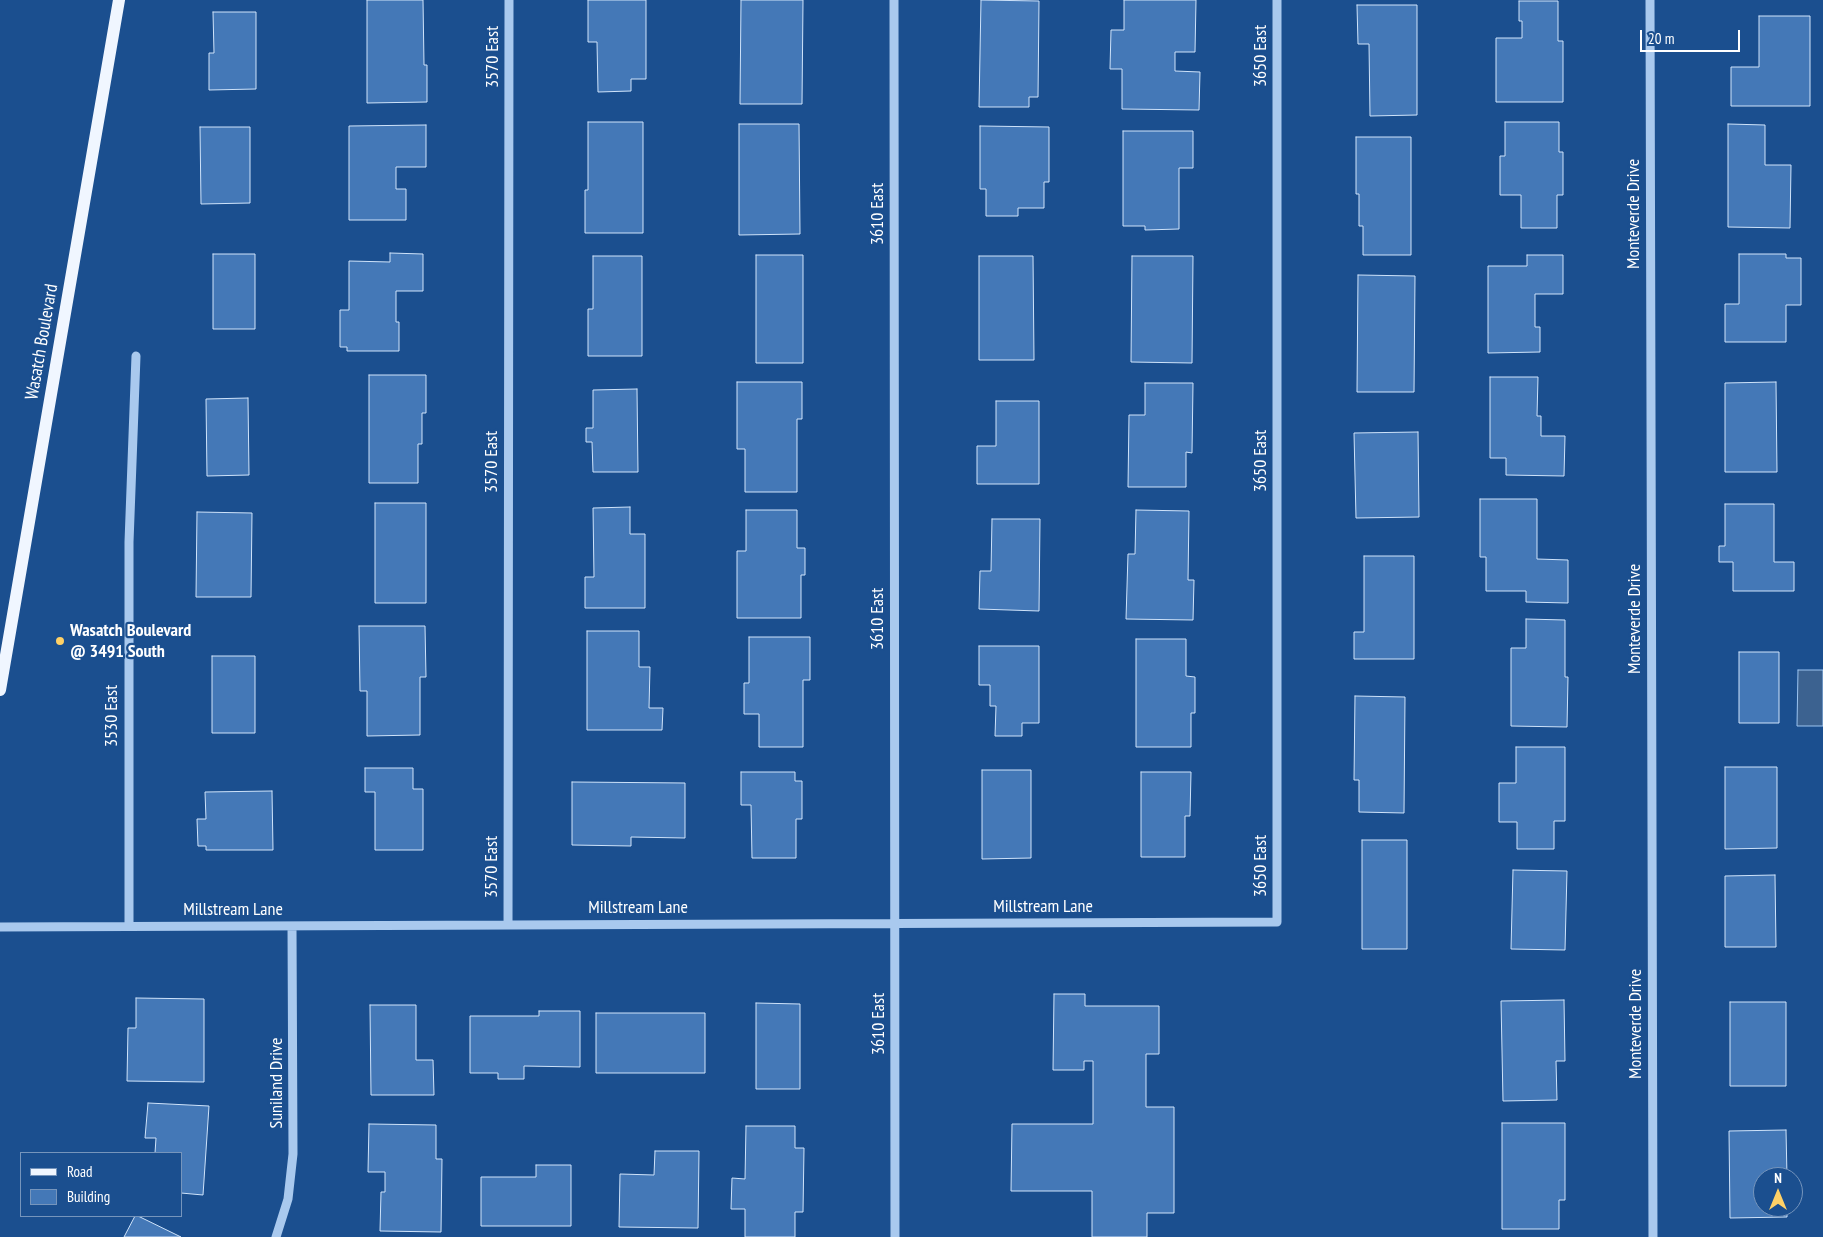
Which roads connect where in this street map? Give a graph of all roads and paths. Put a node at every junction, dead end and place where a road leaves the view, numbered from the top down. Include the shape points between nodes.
1 (119, 0) edge
2 (509, 0) edge
3 (894, 0) edge
4 (1277, 0) edge
5 (1650, 0) edge
6 (136, 356) dead end
7 (0, 690) edge
8 (1277, 922) joint
9 (895, 924) junction
10 (508, 925) junction
11 (128, 926) junction
12 (292, 926) junction
13 (0, 927) edge
14 (276, 1237) edge
15 (895, 1237) edge
16 (1652, 1237) edge

1 - 7 main road, Wasatch Boulevard
2 - 10 street, 3570 East
3 - 9 street, 3610 East
4 - 8 street, 3650 East
5 - 16 street, Monteverde Drive
6 - 11 street, 3530 East via 128,542
8 - 9 street, Millstream Lane
9 - 10 street, Millstream Lane
9 - 15 street, 3610 East
10 - 12 street, Millstream Lane
11 - 12 street, Millstream Lane
11 - 13 street, Millstream Lane
12 - 14 street, Suniland Drive via 293,1154 288,1199

